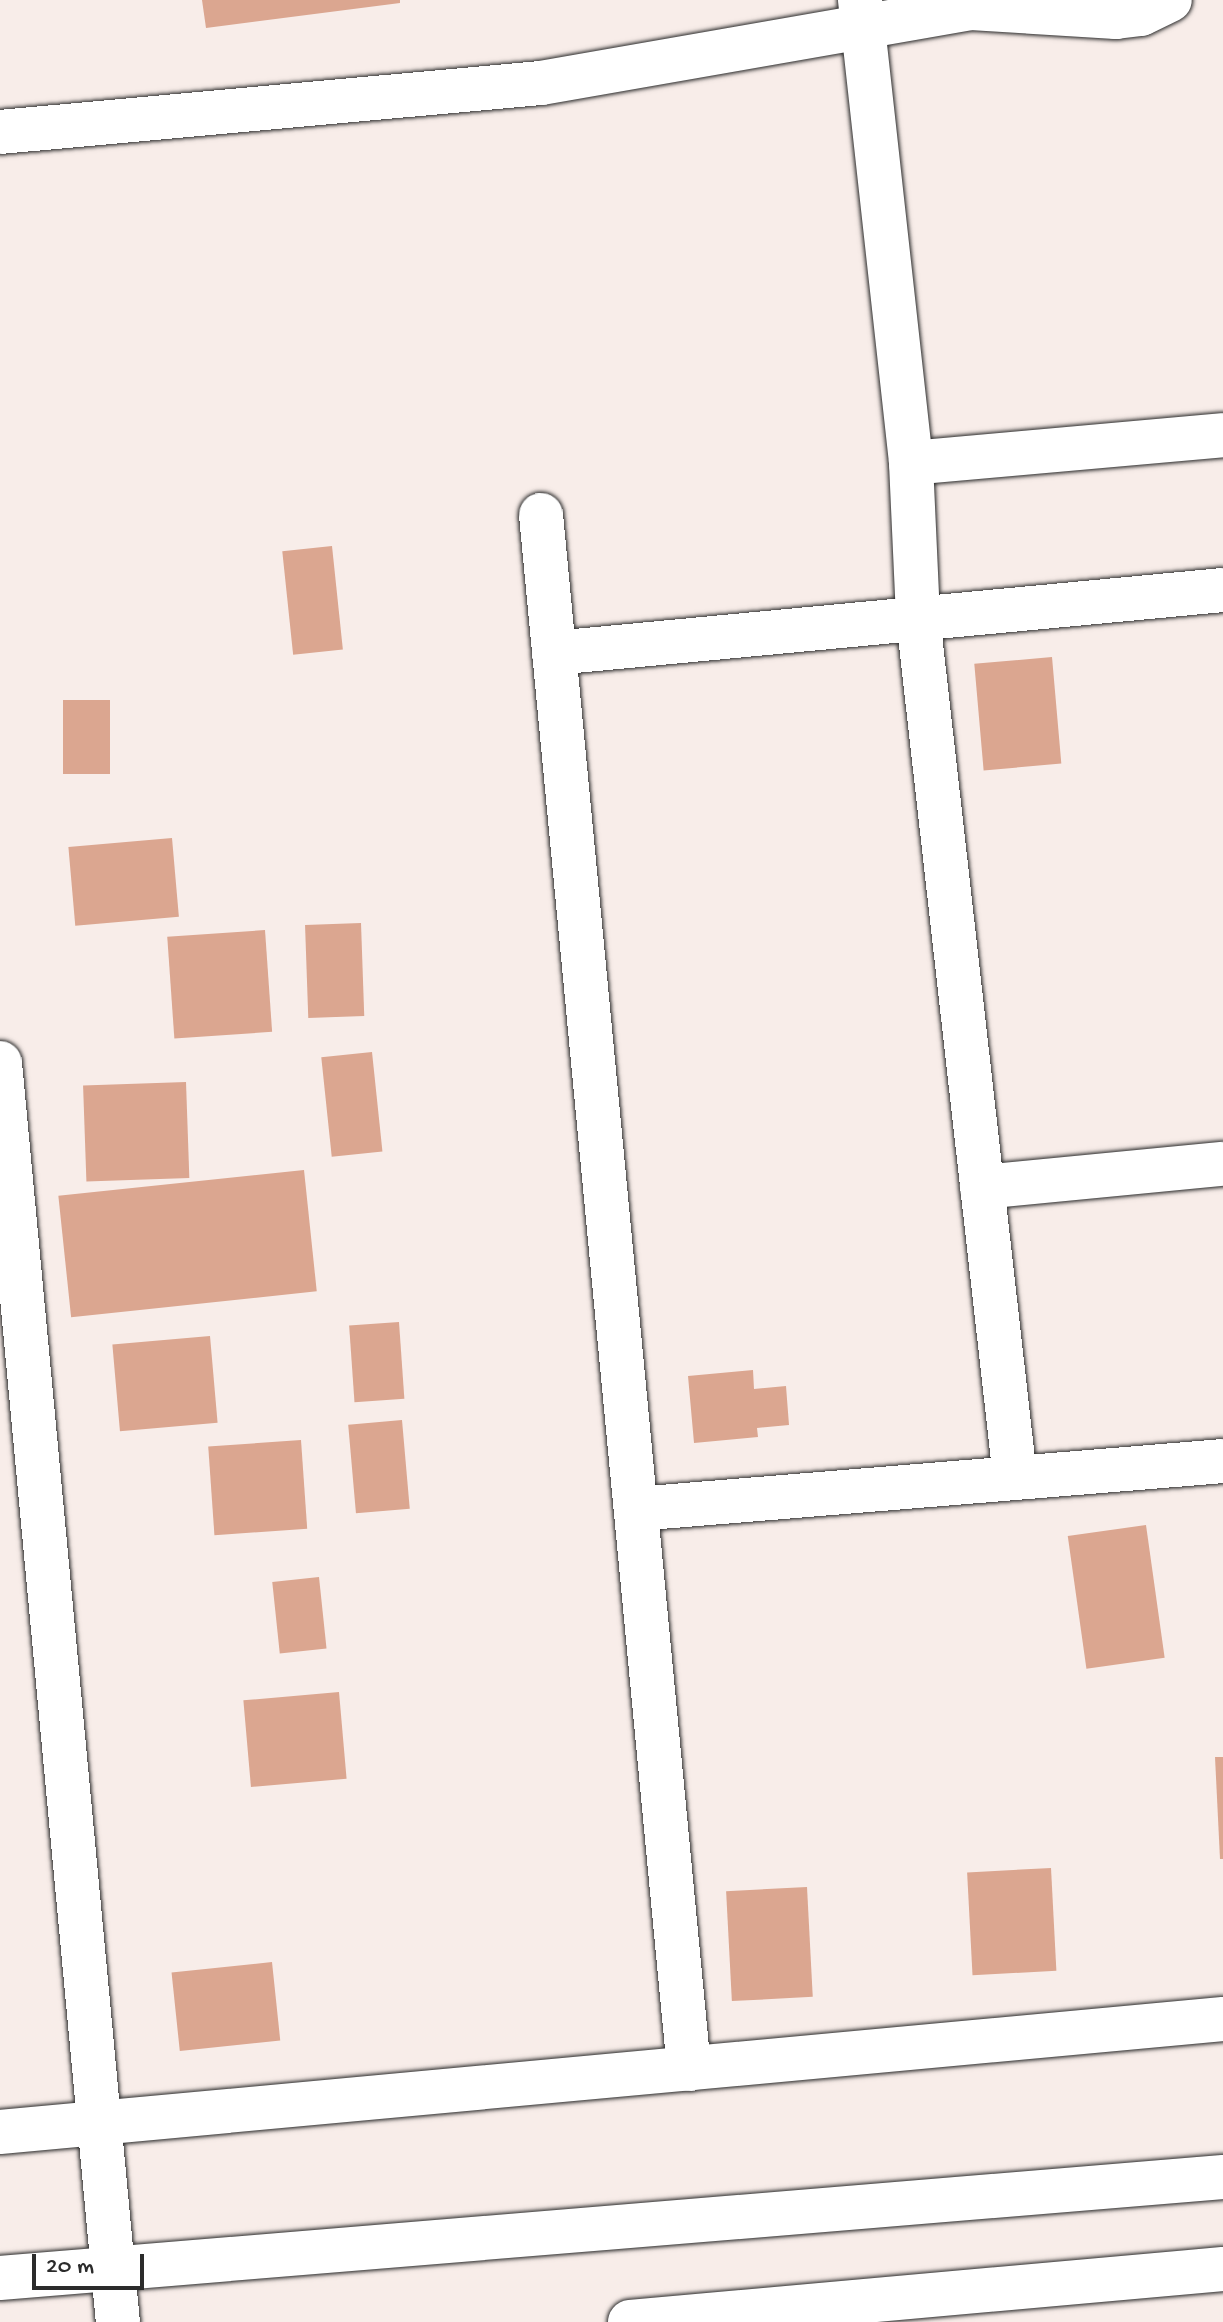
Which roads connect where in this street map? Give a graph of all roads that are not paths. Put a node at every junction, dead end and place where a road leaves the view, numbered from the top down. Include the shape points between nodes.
1 (1170, 0) edge
2 (861, 15) edge
3 (0, 132) edge
4 (1223, 435) edge
5 (911, 463) junction
6 (541, 515) dead end
7 (1223, 590) edge
8 (918, 618) junction
9 (554, 653) junction
10 (0, 1063) edge
11 (1223, 1164) edge
12 (982, 1187) junction
13 (1223, 1461) edge
14 (1015, 1478) junction
15 (636, 1509) junction
16 (1223, 2019) edge
17 (689, 2069) junction
18 (99, 2123) junction
19 (0, 2132) edge
20 (1223, 2177) edge
21 (113, 2267) junction
22 (1223, 2269) edge
23 (0, 2278) edge
24 (118, 2322) edge
25 (630, 2322) edge

1 - 2 street via 1141,14 971,8
2 - 3 street via 541,83
2 - 5 street
4 - 5 street
5 - 8 street
6 - 9 street
7 - 8 street
8 - 9 street
8 - 12 street
9 - 15 street
10 - 18 street
11 - 12 street
12 - 14 street
13 - 14 street
14 - 15 street
15 - 17 street
16 - 17 street
17 - 18 street
18 - 19 street
18 - 21 street
20 - 21 street
21 - 23 street
21 - 24 street
22 - 25 street

